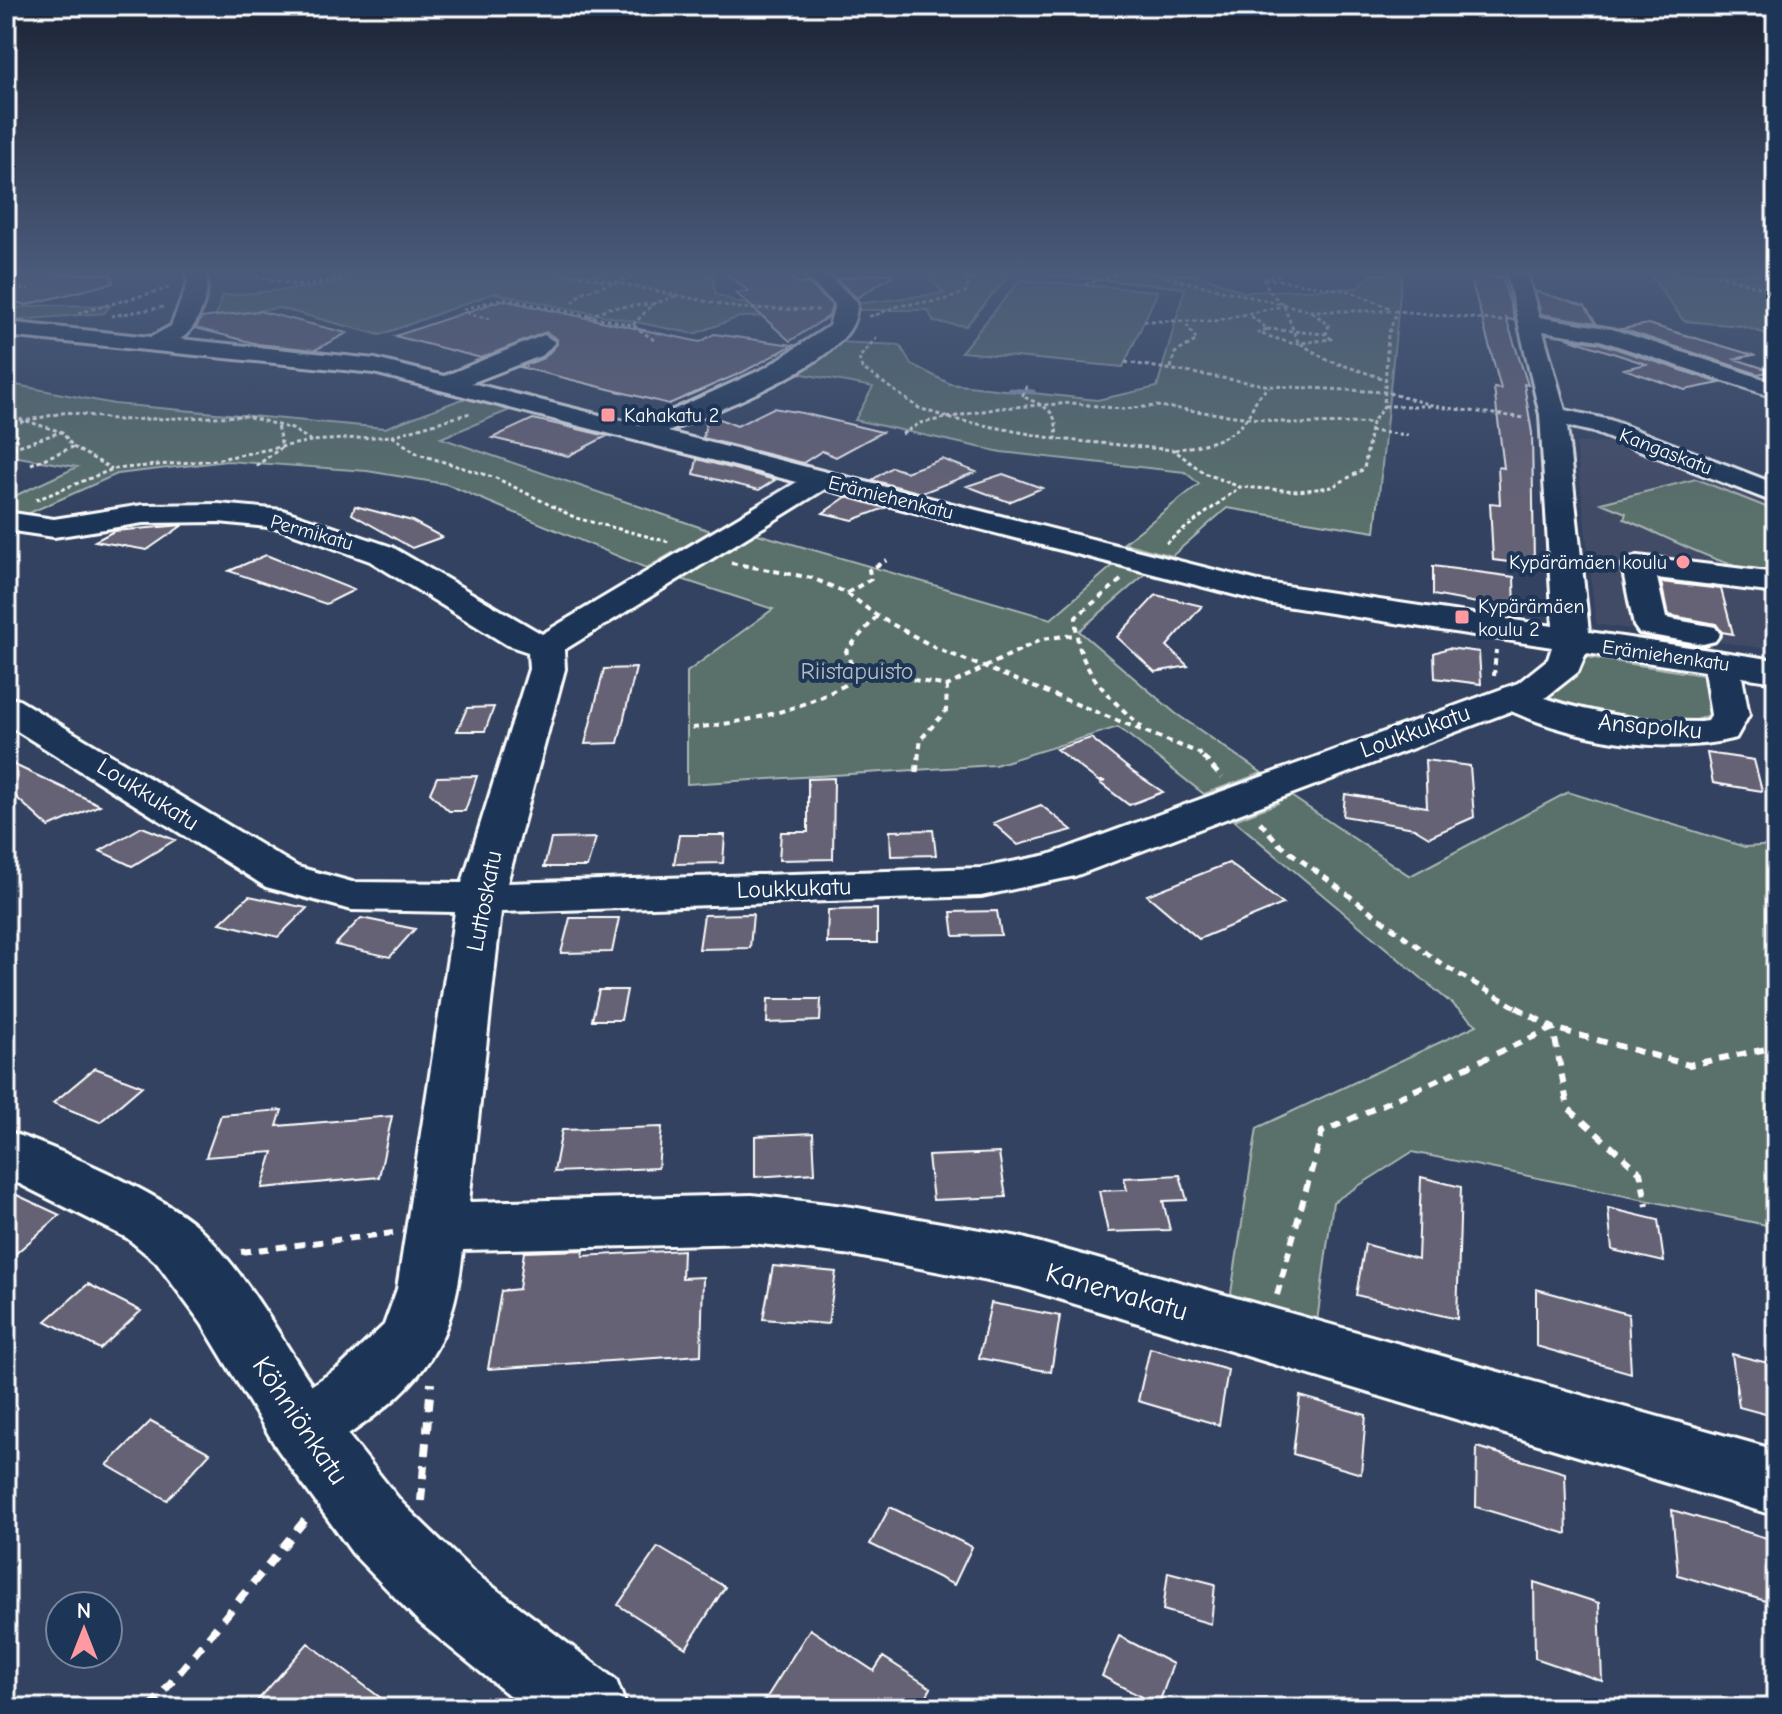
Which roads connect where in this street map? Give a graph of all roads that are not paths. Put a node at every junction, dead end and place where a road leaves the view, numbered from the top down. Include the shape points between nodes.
1 (270, 354) edge
2 (525, 354) edge
3 (803, 354) edge
4 (1538, 354) edge
5 (1664, 354) edge
6 (449, 383) junction
7 (1776, 391) edge
8 (1553, 418) junction
9 (645, 433) junction
10 (822, 479) junction
11 (1776, 494) edge
12 (6, 521) edge
13 (54, 528) junction
14 (6, 554) edge
15 (1776, 583) edge
16 (1572, 641) junction
17 (1755, 641) dead end
18 (546, 646) junction
19 (1721, 663) junction
20 (1776, 671) edge
21 (1512, 698) junction
22 (6, 708) edge
23 (480, 898) junction
24 (6, 1152) edge
25 (438, 1227) junction
26 (321, 1453) junction
27 (1776, 1483) edge
28 (588, 1708) edge

1 - 6 street, Erämiehenkatu via 354,362
2 - 6 street
3 - 9 street
4 - 8 street
5 - 7 street
6 - 9 street, Erämiehenkatu
8 - 11 street, Kangaskatu via 1601,426
8 - 16 street
9 - 10 street, Erämiehenkatu
10 - 16 street, Erämiehenkatu via 1312,602
10 - 18 street
12 - 13 street, Permikatu
13 - 14 street
13 - 18 street, Permikatu via 143,514 283,519 381,554 519,638
15 - 17 street via 1638,566 1651,626
16 - 19 street, Erämiehenkatu
16 - 21 street, Loukkukatu via 1565,664 1531,691
18 - 23 street, Luttoskatu via 547,669
19 - 20 street, Erämiehenkatu
19 - 21 street, Ansapolku via 1730,715 1722,730 1705,735 1564,717
21 - 23 street, Loukkukatu via 1059,866 981,882
22 - 23 street, Loukkukatu via 282,877 352,896
23 - 25 street, Luttoskatu
24 - 26 street, Köhniönkatu via 148,1221 190,1259
25 - 26 street, Luttoskatu via 428,1289 410,1341 363,1388
25 - 27 street, Kanervakatu via 752,1219 852,1231 1019,1262
26 - 28 street, Köhniönkatu via 406,1560

